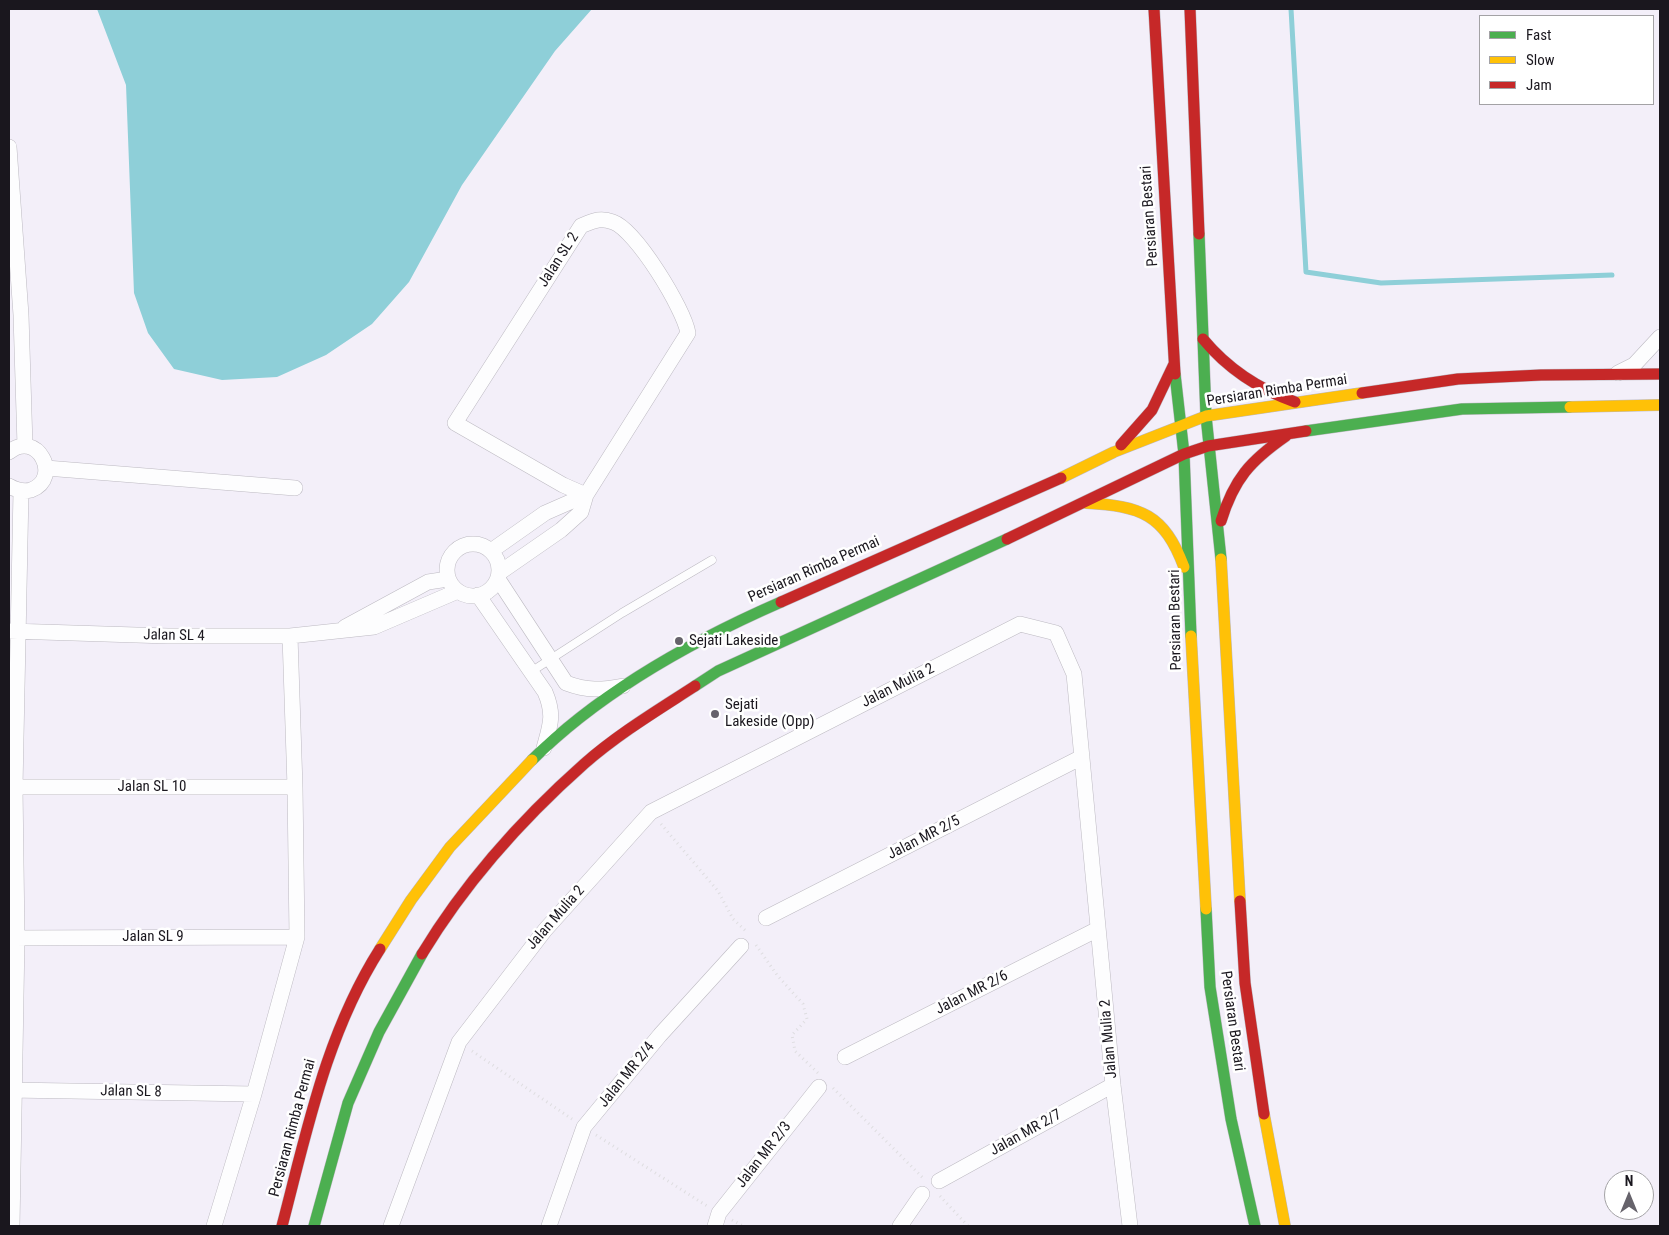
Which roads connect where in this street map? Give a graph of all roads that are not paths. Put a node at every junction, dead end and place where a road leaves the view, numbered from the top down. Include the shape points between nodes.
1 (1154, 9) edge
2 (1190, 9) edge
3 (9, 155) edge
4 (15, 315) edge
5 (1660, 337) edge
6 (1203, 339) junction
7 (1174, 362) junction
8 (1660, 374) edge
9 (1612, 375) junction
10 (1297, 402) junction
11 (1660, 406) edge
12 (1206, 416) junction
13 (1180, 425) junction
14 (1289, 433) junction
15 (25, 446) junction
16 (1208, 446) junction
17 (9, 452) edge
18 (1114, 452) junction
19 (1184, 454) junction
20 (46, 468) junction
21 (15, 488) edge
22 (295, 488) dead end
23 (586, 495) junction
24 (1085, 503) junction
25 (1219, 530) junction
26 (491, 551) junction
27 (712, 560) dead end
28 (498, 576) junction
29 (448, 579) junction
30 (1190, 582) junction
31 (458, 591) junction
32 (478, 595) junction
33 (340, 630) junction
34 (14, 631) edge
35 (290, 636) junction
36 (551, 658) junction
37 (530, 673) junction
38 (627, 685) junction
39 (544, 748) junction
40 (1082, 757) junction
41 (12, 787) edge
42 (295, 787) junction
43 (766, 918) dead end
44 (1098, 929) junction
45 (297, 936) junction
46 (13, 938) edge
47 (741, 946) dead end
48 (846, 1057) dead end
49 (1113, 1085) junction
50 (825, 1087) road end
51 (12, 1090) edge
52 (254, 1094) junction
53 (348, 1103) junction
54 (306, 1136) junction
55 (717, 1220) edge
56 (12, 1226) edge
57 (214, 1226) edge
58 (282, 1226) edge
59 (293, 1226) edge
60 (314, 1226) edge
61 (324, 1226) edge
62 (391, 1226) edge
63 (549, 1226) edge
64 (900, 1226) edge
65 (1130, 1226) edge
66 (1255, 1226) edge
67 (1285, 1226) edge

1 - 7 main road, Persiaran Bestari
2 - 6 main road, Persiaran Bestari
3 - 4 street
4 - 15 street
5 - 9 street via 1634,365
6 - 10 main road via 1225,364 1241,375 1276,396
6 - 12 main road, Persiaran Bestari
7 - 13 main road, Persiaran Bestari
7 - 18 main road via 1152,410
8 - 9 main road, Persiaran Rimba Permai
9 - 10 main road, Persiaran Rimba Permai via 1458,380
10 - 12 main road, Persiaran Rimba Permai
11 - 14 main road via 1462,409
12 - 13 main road, Persiaran Rimba Permai
12 - 16 main road, Persiaran Bestari
13 - 18 main road, Persiaran Rimba Permai
13 - 19 main road, Persiaran Bestari
14 - 16 main road
14 - 25 main road via 1241,472 1229,492
15 - 17 street
15 - 20 street via 37,451
16 - 19 main road
16 - 25 main road, Persiaran Bestari
18 - 38 main road, Persiaran Rimba Permai via 1058,480 746,617 667,658
19 - 24 main road
19 - 30 main road, Persiaran Bestari
20 - 21 street via 42,482 29,490
20 - 22 street
21 - 34 street
23 - 23 street, Jalan SL 2 via 455,423 581,226 599,218 616,222 640,245 682,312 688,333
23 - 26 street via 545,513
23 - 28 street, Jalan SL 2 via 581,512 562,530
24 - 30 main road via 1129,507 1164,526 1173,539
24 - 53 main road via 718,671 651,714 585,763 529,816 480,871 437,929 379,1032
25 - 67 main road, Persiaran Bestari via 1245,983 1263,1110
26 - 28 street via 498,561
26 - 29 street via 478,544 458,548 449,558
27 - 36 lane
28 - 32 street via 490,590
28 - 36 street
29 - 31 street
29 - 33 street, Jalan SL 4 via 428,582
30 - 66 main road, Persiaran Bestari via 1191,654 1210,987 1231,1119
31 - 32 street
31 - 33 street, Jalan SL 4 via 374,627
32 - 37 street
33 - 35 street, Jalan SL 4
34 - 35 street, Jalan SL 4
34 - 41 street
35 - 42 street
36 - 37 lane
36 - 38 street via 566,683 582,689
37 - 39 street via 551,705
38 - 39 main road, Persiaran Rimba Permai
39 - 54 main road, Persiaran Rimba Permai via 450,847 376,955 323,1068
40 - 43 street, Jalan MR 2/5
40 - 44 street, Jalan Mulia 2
40 - 62 street, Jalan Mulia 2 via 1074,674 1056,633 1020,624 651,812 545,930 459,1042
41 - 42 street, Jalan SL 10
41 - 46 street
42 - 45 street
44 - 48 street, Jalan MR 2/6
44 - 49 street, Jalan Mulia 2
45 - 46 street, Jalan SL 9
45 - 52 street
46 - 51 street
47 - 63 street, Jalan MR 2/4 via 660,1035 584,1127
49 - 64 street, Jalan MR 2/7 via 932,1188
49 - 65 street, Jalan Mulia 2
50 - 55 street, Jalan MR 2/3
51 - 52 street, Jalan SL 8
51 - 56 street
52 - 57 street
53 - 60 main road
53 - 61 main road
54 - 58 main road, Persiaran Rimba Permai
54 - 59 main road

